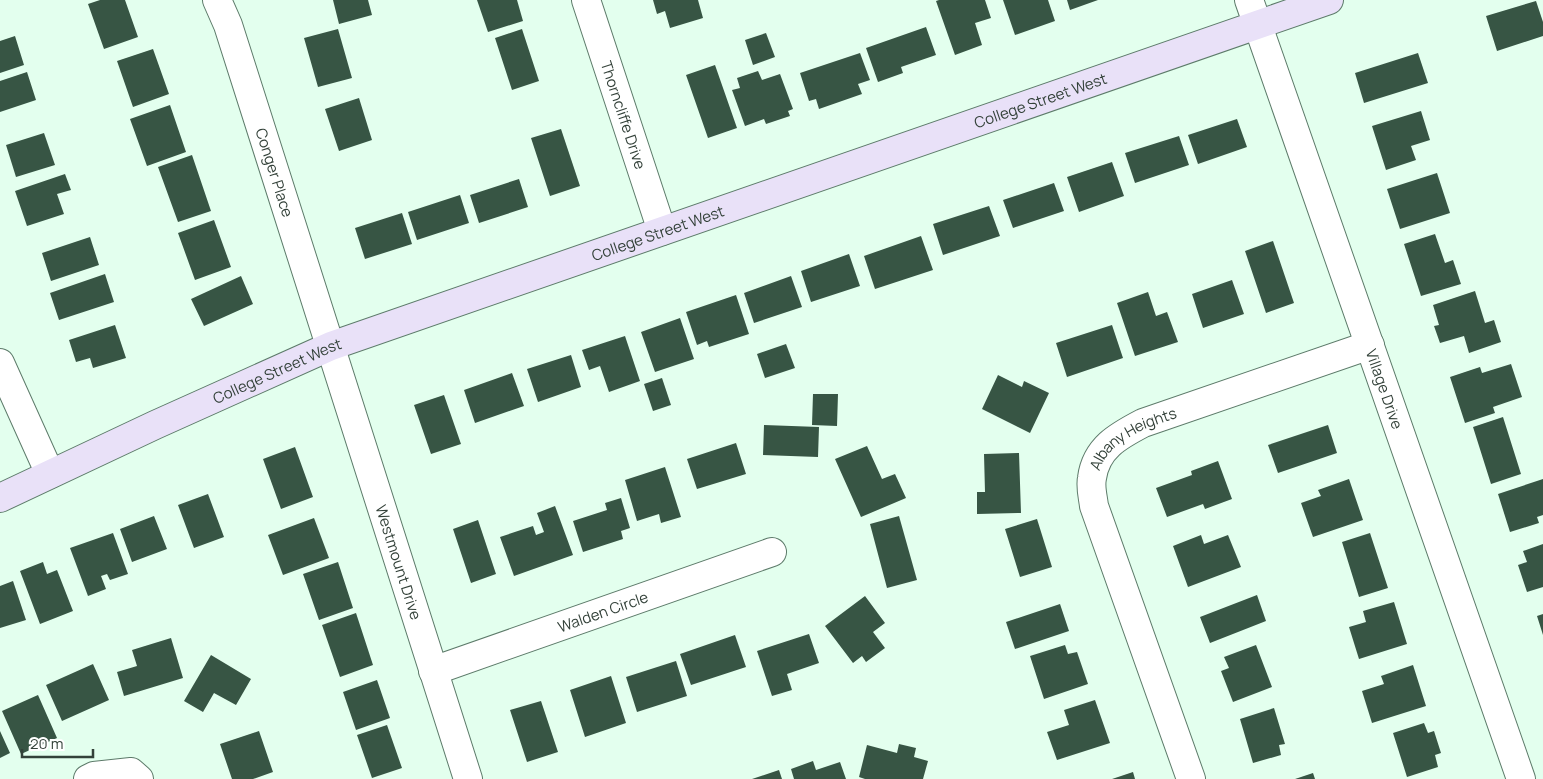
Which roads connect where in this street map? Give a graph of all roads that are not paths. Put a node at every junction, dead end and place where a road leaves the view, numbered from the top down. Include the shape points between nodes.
1 (217, 0) edge
2 (586, 0) edge
3 (1329, 0) edge
4 (1253, 12) edge
5 (662, 231) junction
6 (1370, 345) junction
7 (331, 346) junction
8 (0, 364) edge
9 (50, 474) junction
10 (0, 498) edge
11 (772, 552) dead end
12 (433, 671) junction
13 (88, 779) edge
14 (139, 779) edge
15 (468, 779) edge
16 (1191, 779) edge
17 (1521, 779) edge

1 - 7 street, Conger Place via 228,25
2 - 5 street, Thorncliffe Drive
3 - 4 street, College Street West
4 - 5 street, College Street West
4 - 6 street, Village Drive
5 - 7 street, College Street West
6 - 16 street, Albany Heights via 1143,423 1117,436 1099,455 1091,479 1094,506
6 - 17 street, Village Drive
7 - 9 street, College Street West
7 - 12 street, Westmount Drive
8 - 9 street
9 - 10 street, College Street West
11 - 12 street, Walden Circle
12 - 15 street, Westmount Drive
13 - 14 street via 131,772

